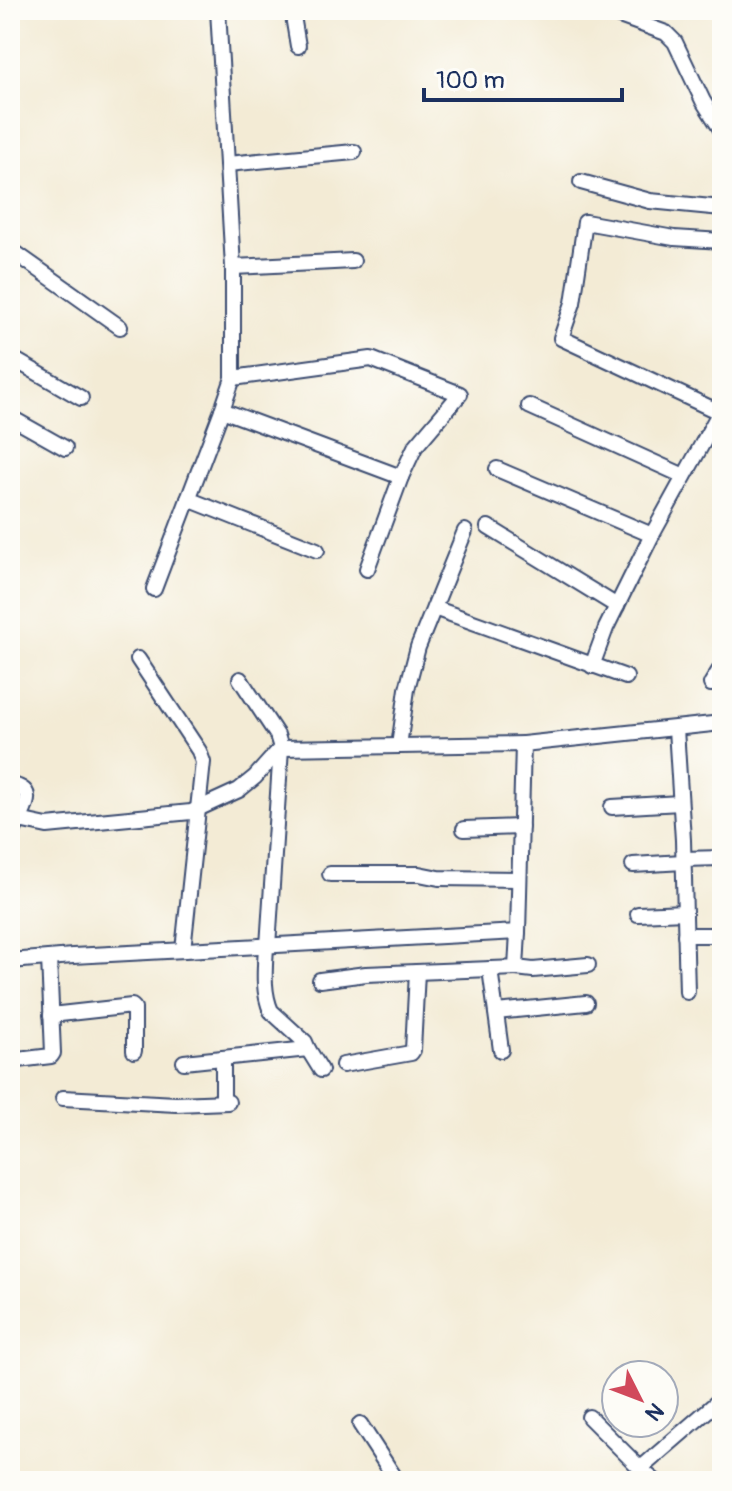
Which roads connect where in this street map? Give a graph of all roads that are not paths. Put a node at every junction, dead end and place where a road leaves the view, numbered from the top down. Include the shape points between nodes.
1 (218, 10) edge
2 (292, 10) edge
3 (603, 10) edge
4 (298, 46) dead end
5 (722, 131) edge
6 (354, 152) dead end
7 (227, 164) junction
8 (581, 182) dead end
9 (722, 208) edge
10 (722, 241) edge
11 (10, 249) edge
12 (353, 261) dead end
13 (233, 267) junction
14 (120, 327) dead end
15 (10, 357) edge
16 (233, 378) junction
17 (81, 398) dead end
18 (529, 406) dead end
19 (222, 410) junction
20 (720, 410) edge
21 (10, 417) edge
22 (65, 448) dead end
23 (497, 469) dead end
24 (684, 476) junction
25 (401, 477) junction
26 (188, 499) junction
27 (488, 527) dead end
28 (465, 531) dead end
29 (652, 535) junction
30 (317, 550) dead end
31 (367, 569) dead end
32 (154, 589) dead end
33 (617, 606) junction
34 (434, 608) junction
35 (138, 659) dead end
36 (592, 666) junction
37 (722, 666) edge
38 (626, 677) dead end
39 (240, 679) dead end
40 (711, 684) dead end
41 (722, 723) edge
42 (676, 729) junction
43 (523, 744) junction
44 (399, 746) junction
45 (281, 748) junction
46 (10, 784) edge
47 (680, 803) junction
48 (612, 807) dead end
49 (198, 809) junction
50 (19, 820) junction
51 (521, 827) junction
52 (464, 829) dead end
53 (10, 836) edge
54 (722, 858) edge
55 (683, 860) junction
56 (633, 865) dead end
57 (330, 874) dead end
58 (519, 879) junction
59 (685, 912) junction
60 (638, 914) dead end
61 (518, 932) junction
62 (685, 935) junction
63 (722, 935) edge
64 (267, 946) junction
65 (183, 950) junction
66 (49, 958) junction
67 (10, 961) edge
68 (588, 965) dead end
69 (516, 968) junction
70 (490, 969) junction
71 (417, 972) junction
72 (320, 980) dead end
73 (687, 992) dead end
74 (586, 1003) dead end
75 (496, 1012) junction
76 (51, 1015) junction
77 (308, 1049) junction
78 (501, 1050) dead end
79 (134, 1051) dead end
80 (223, 1058) junction
81 (10, 1061) edge
82 (184, 1062) dead end
83 (343, 1065) dead end
84 (321, 1070) dead end
85 (63, 1098) dead end
86 (722, 1398) edge
87 (589, 1417) dead end
88 (360, 1424) dead end
89 (640, 1469) junction
90 (397, 1481) edge
91 (655, 1481) edge

1 - 7 street
2 - 4 street
3 - 5 street via 666,33 675,42
6 - 7 street
7 - 13 street
8 - 9 street via 650,201
10 - 20 street via 585,222 573,303 561,338
11 - 14 street
12 - 13 street
13 - 16 street
15 - 17 street
16 - 19 street
16 - 25 street via 371,359 460,394 415,447
18 - 24 street
19 - 25 street
19 - 26 street
20 - 24 street
21 - 22 street
23 - 29 street
24 - 29 street
25 - 31 street
26 - 30 street
26 - 32 street
27 - 33 street
28 - 34 street
29 - 33 street
33 - 36 street
34 - 36 street
34 - 44 street via 407,689
35 - 49 street via 199,751 203,762
36 - 38 street
37 - 40 street
39 - 45 street
41 - 42 street
42 - 43 street
42 - 47 street
43 - 44 street
43 - 51 street
44 - 45 street
45 - 49 street via 239,790
45 - 64 street
46 - 50 street via 28,798
47 - 48 street
47 - 55 street
49 - 50 street via 58,825
49 - 65 street
50 - 53 street
51 - 52 street
51 - 58 street
54 - 55 street
55 - 56 street
55 - 59 street
57 - 58 street
58 - 61 street
59 - 60 street
59 - 62 street
61 - 64 street
61 - 69 street
62 - 63 street
62 - 73 street
64 - 65 street
64 - 77 street via 268,1006
65 - 66 street
66 - 67 street
66 - 76 street
68 - 69 street
69 - 70 street
70 - 71 street
70 - 75 street
71 - 72 street
71 - 83 street via 411,1053
74 - 75 street
75 - 78 street
76 - 79 street via 132,1006
76 - 81 street via 51,1056
77 - 80 street
77 - 84 street
80 - 82 street
80 - 85 street via 225,1102
86 - 89 street
87 - 89 street
88 - 90 street
89 - 91 street

